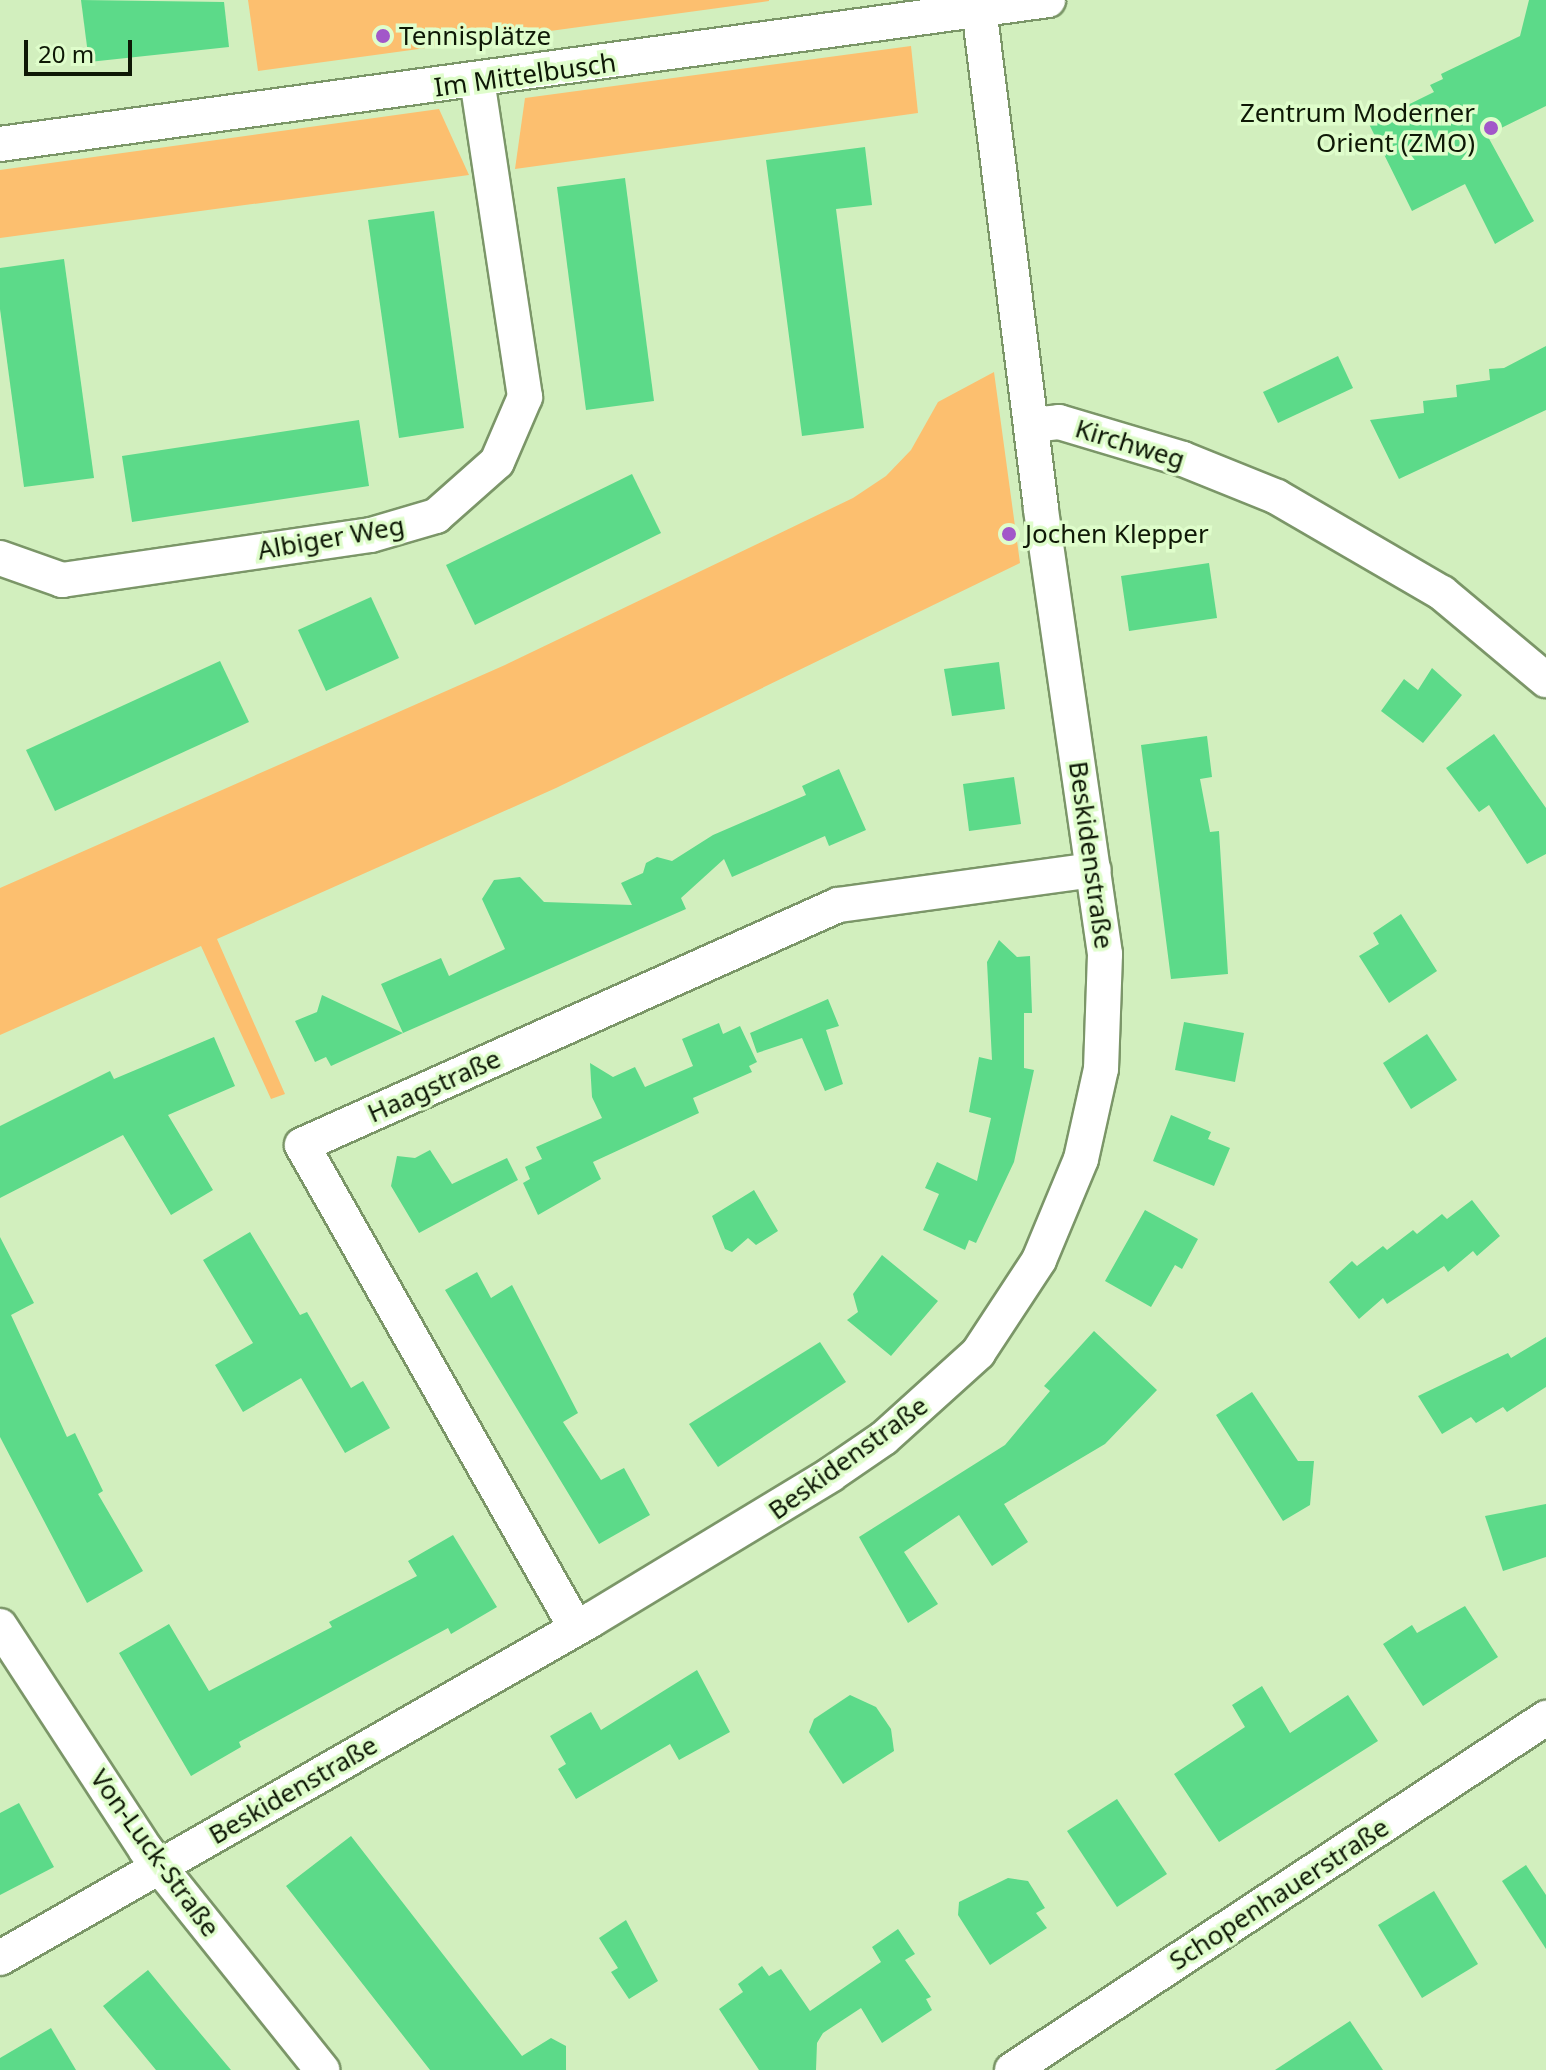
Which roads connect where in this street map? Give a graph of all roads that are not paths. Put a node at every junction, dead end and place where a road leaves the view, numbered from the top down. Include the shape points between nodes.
1 (1048, 0) edge
2 (979, 4) edge
3 (477, 81) junction
4 (0, 144) edge
5 (1031, 425) junction
6 (0, 558) edge
7 (1546, 680) edge
8 (1094, 870) junction
9 (0, 1626) edge
10 (576, 1628) junction
11 (1546, 1718) edge
12 (159, 1868) junction
13 (0, 1958) edge
14 (322, 2070) edge
15 (1012, 2070) edge

1 - 2 street, Im Mittelbusch
2 - 3 street, Im Mittelbusch
2 - 5 street
3 - 4 street, Im Mittelbusch
3 - 6 street, Albiger Weg via 525,397 497,462 436,516 371,535 62,580
5 - 7 street, Kirchweg via 1059,422 1183,459 1277,497 1442,593
5 - 8 street, Beskidenstraße
8 - 10 street, Beskidenstraße via 1105,954 1101,1069 1081,1159 1039,1260 978,1353 916,1412 830,1475
8 - 10 street, Haagstraße via 838,905 302,1145
9 - 12 street, Von-Luck-Straße
10 - 12 street, Beskidenstraße
11 - 15 street, Schopenhauerstraße
12 - 13 street, Beskidenstraße
12 - 14 street, Von-Luck-Straße

